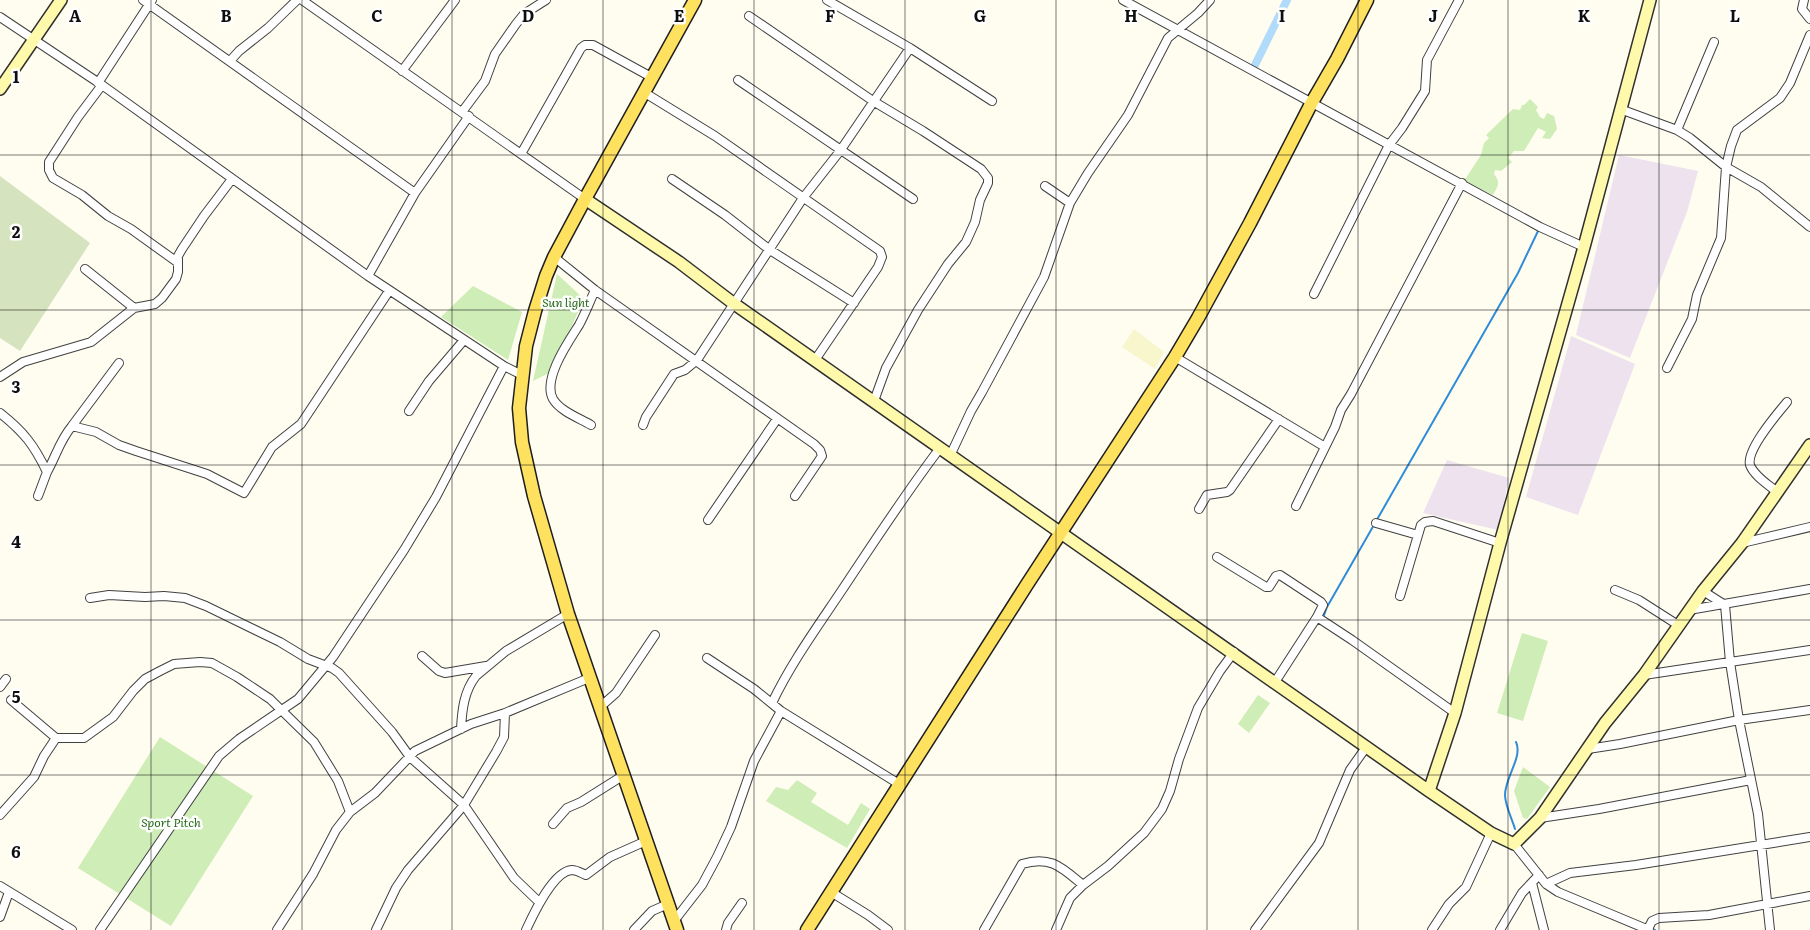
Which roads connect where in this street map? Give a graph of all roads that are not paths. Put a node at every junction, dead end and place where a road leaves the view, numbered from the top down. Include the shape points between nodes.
1 (61, 0) edge
2 (297, 0) edge
3 (302, 0) edge
4 (318, 0) edge
5 (455, 0) edge
6 (546, 0) edge
7 (695, 0) edge
8 (826, 0) edge
9 (1123, 0) edge
10 (1210, 0) edge
11 (1367, 0) edge
12 (1459, 0) edge
13 (1650, 0) edge
14 (1804, 0) edge
15 (148, 1) edge
16 (314, 8) junction
17 (749, 16) dead end
18 (0, 17) edge
19 (1810, 19) edge
20 (1178, 30) junction
21 (1810, 34) edge
22 (34, 39) junction
23 (1714, 42) dead end
24 (910, 48) junction
25 (230, 61) junction
26 (402, 71) junction
27 (653, 78) junction
28 (738, 80) dead end
29 (100, 84) junction
30 (0, 89) edge
31 (645, 93) junction
32 (873, 101) junction
33 (992, 101) dead end
34 (1311, 104) junction
35 (1620, 109) junction
36 (462, 112) junction
37 (469, 116) junction
38 (1677, 130) junction
39 (1389, 145) junction
40 (840, 151) junction
41 (521, 154) junction
42 (1726, 166) junction
43 (232, 179) junction
44 (672, 179) dead end
45 (1462, 183) junction
46 (1045, 186) dead end
47 (415, 194) junction
48 (803, 198) junction
49 (585, 199) junction
50 (913, 199) dead end
51 (1070, 203) junction
52 (1810, 227) edge
53 (1584, 247) junction
54 (770, 250) junction
55 (554, 257) junction
56 (178, 262) junction
57 (85, 269) dead end
58 (368, 276) junction
59 (596, 290) junction
60 (389, 291) junction
61 (1314, 294) dead end
62 (733, 303) junction
63 (854, 303) junction
64 (134, 308) junction
65 (464, 340) junction
66 (1175, 357) junction
67 (697, 360) junction
68 (815, 360) junction
69 (119, 363) dead end
70 (504, 366) junction
71 (1667, 368) dead end
72 (522, 375) junction
73 (0, 376) edge
74 (874, 401) junction
75 (1787, 402) dead end
76 (409, 411) dead end
77 (0, 413) edge
78 (777, 419) junction
79 (1279, 419) junction
80 (591, 424) dead end
81 (72, 426) junction
82 (643, 426) dead end
83 (1810, 445) edge
84 (1325, 447) junction
85 (940, 448) junction
86 (950, 456) junction
87 (1805, 460) edge
88 (47, 472) junction
89 (1777, 492) junction
90 (38, 496) dead end
91 (795, 496) dead end
92 (1296, 506) dead end
93 (1199, 509) dead end
94 (708, 520) dead end
95 (1376, 523) dead end
96 (1810, 527) edge
97 (1061, 532) junction
98 (1418, 535) junction
99 (1500, 543) junction
100 (1742, 543) junction
101 (1218, 557) dead end
102 (1810, 589) edge
103 (1615, 590) dead end
104 (1703, 591) junction
105 (1400, 596) dead end
106 (90, 598) dead end
107 (1725, 605) junction
108 (1689, 610) junction
109 (568, 614) junction
110 (1317, 617) junction
111 (1678, 625) junction
112 (655, 635) dead end
113 (1810, 650) edge
114 (1234, 652) junction
115 (422, 656) dead end
116 (707, 658) dead end
117 (1730, 662) junction
118 (326, 665) junction
119 (488, 666) junction
120 (1644, 675) junction
121 (589, 678) junction
122 (6, 679) dead end
123 (1275, 682) junction
124 (0, 687) edge
125 (11, 700) dead end
126 (772, 703) junction
127 (599, 708) junction
128 (781, 710) junction
129 (1810, 710) edge
130 (283, 711) junction
131 (505, 713) junction
132 (1455, 714) junction
133 (1740, 720) junction
134 (461, 729) junction
135 (56, 738) junction
136 (1367, 746) junction
137 (1588, 749) junction
138 (410, 757) junction
139 (624, 775) junction
140 (1751, 780) junction
141 (899, 784) junction
142 (1429, 791) junction
143 (464, 806) junction
144 (350, 812) junction
145 (0, 815) edge
146 (1540, 818) junction
147 (553, 824) dead end
148 (1492, 833) junction
149 (1810, 837) edge
150 (646, 841) junction
151 (1514, 844) junction
152 (1762, 844) junction
153 (1539, 875) junction
154 (1532, 883) junction
155 (1549, 884) junction
156 (1083, 885) junction
157 (0, 886) edge
158 (10, 892) junction
159 (831, 892) junction
160 (1810, 896) edge
161 (538, 902) junction
162 (742, 903) dead end
163 (668, 904) junction
164 (1768, 904) junction
165 (0, 918) edge
166 (676, 925) edge
167 (1649, 927) edge
168 (72, 930) edge
169 (100, 930) edge
170 (277, 930) edge
171 (376, 930) edge
172 (526, 930) edge
173 (634, 930) edge
174 (726, 930) edge
175 (806, 930) edge
176 (888, 930) edge
177 (984, 930) edge
178 (1056, 930) edge
179 (1255, 930) edge
180 (1432, 930) edge
181 (1500, 930) edge
182 (1544, 930) edge
183 (1770, 930) edge

1 - 22 street
2 - 25 street
3 - 16 street
4 - 16 street
5 - 26 street
6 - 36 street via 524,14 516,24 495,54 485,81
7 - 27 main road
8 - 24 street
9 - 20 street
10 - 20 street
11 - 34 main road
12 - 39 street via 1427,60 1425,91
13 - 35 street
14 - 19 street via 1802,9
15 - 25 street
15 - 29 street
16 - 26 street
17 - 32 street
18 - 22 street
20 - 34 street
20 - 51 street via 1168,38 1128,115
21 - 42 street via 1790,83 1780,98 1737,130
22 - 29 street
22 - 30 street
23 - 38 street
24 - 32 street
24 - 33 street
25 - 47 street
26 - 36 street
27 - 31 main road
27 - 41 street via 593,45 585,45
28 - 40 street
29 - 43 street
29 - 56 street via 49,162 49,170 53,178
31 - 48 street via 715,136
31 - 49 main road
32 - 40 street
32 - 74 street via 981,169 988,178 966,242 918,310 886,368
34 - 39 street
34 - 66 main road via 1250,223
35 - 38 street
35 - 53 street
36 - 37 street
37 - 41 street
37 - 47 street
38 - 42 street
39 - 45 street
39 - 61 street
40 - 48 street
40 - 50 street
41 - 49 street
42 - 52 street via 1761,187
42 - 71 street via 1721,238 1697,295 1692,319
43 - 56 street via 182,249
43 - 58 street
44 - 54 street
45 - 53 street via 1540,227
45 - 84 street via 1341,410
46 - 51 street
47 - 58 street
48 - 54 street
48 - 63 street via 880,252 881,260
49 - 55 main road
49 - 62 street
51 - 86 street via 1044,277 970,411
53 - 99 street
54 - 62 street
54 - 63 street
55 - 59 street
55 - 72 main road via 535,311
56 - 64 street via 176,279 162,298 155,304
57 - 64 street
58 - 60 street
59 - 67 street
59 - 80 street via 565,344 550,392 556,402
60 - 65 street
60 - 81 street via 301,424 272,447 244,493 206,474 136,452 96,432
62 - 67 street
62 - 68 street
63 - 68 street
64 - 73 street via 91,342 23,362
65 - 70 street
65 - 76 street via 429,381
66 - 79 street
66 - 97 main road
67 - 78 street
67 - 82 street via 674,374
68 - 74 street
69 - 81 street
70 - 72 street
70 - 118 street via 436,497
72 - 109 main road via 519,408 522,442
74 - 85 street
75 - 89 street via 1750,457 1753,470
77 - 88 street via 32,443
78 - 91 street via 822,453
78 - 94 street
79 - 84 street
79 - 93 street via 1230,490 1207,494
81 - 88 street via 61,440
83 - 87 street
84 - 92 street
85 - 86 street
85 - 126 street via 816,628
86 - 97 street
87 - 89 street
88 - 90 street
89 - 100 street
95 - 98 street
96 - 100 street
97 - 114 street
97 - 141 main road
98 - 99 street via 1421,525 1433,522
98 - 105 street
99 - 132 street
100 - 104 street
101 - 110 street via 1266,587 1280,575 1322,604
102 - 107 street
103 - 111 street
104 - 107 street
104 - 108 street
106 - 118 street via 108,595 186,598
107 - 108 street
107 - 117 street
108 - 111 street
109 - 119 street via 506,651
109 - 121 main road
110 - 123 street
110 - 132 street
111 - 120 street
112 - 127 street via 616,693
113 - 117 street
114 - 123 street
114 - 156 street via 1198,708 1162,809 1144,833
115 - 119 street via 445,674
116 - 126 street
117 - 120 street
117 - 133 street
118 - 130 street via 298,699
118 - 138 street via 339,673
119 - 134 street via 472,682 464,698
120 - 137 street
121 - 127 main road
121 - 131 street
122 - 124 street
123 - 136 street
125 - 135 street
126 - 128 street
127 - 139 main road
128 - 141 street
128 - 166 street via 754,761 717,857
129 - 133 street
130 - 135 street via 256,689 212,663 174,664 145,679 113,717 84,738
130 - 144 street via 314,742 338,782
130 - 169 street via 219,756
131 - 134 street
131 - 143 street via 504,737
132 - 142 street
133 - 137 street
133 - 140 street
134 - 138 street via 415,751
135 - 145 street via 34,777
136 - 142 street
136 - 179 street via 1350,770 1319,843
137 - 146 street
138 - 143 street
138 - 144 street via 375,793
139 - 147 street via 567,808
139 - 150 main road
140 - 146 street via 1599,810
140 - 152 street
141 - 159 main road
142 - 148 street
143 - 161 street via 514,878
143 - 171 street via 408,870
144 - 170 street
146 - 151 street
148 - 151 street
148 - 180 street via 1466,887 1449,904
149 - 152 street
150 - 161 street via 610,857 586,875 574,870 562,874
150 - 163 main road
151 - 153 street
152 - 155 street via 1570,873
152 - 164 street
153 - 154 street
153 - 155 street
154 - 181 street
154 - 182 street
155 - 167 street via 1574,900
156 - 177 street via 1052,862 1042,860 1022,864
156 - 178 street via 1070,898
157 - 158 street
158 - 165 street
158 - 168 street
159 - 175 main road
159 - 176 street
160 - 164 street
161 - 172 street
162 - 174 street
163 - 166 main road
163 - 173 street via 652,911
164 - 167 street via 1708,915 1664,917
164 - 183 street

